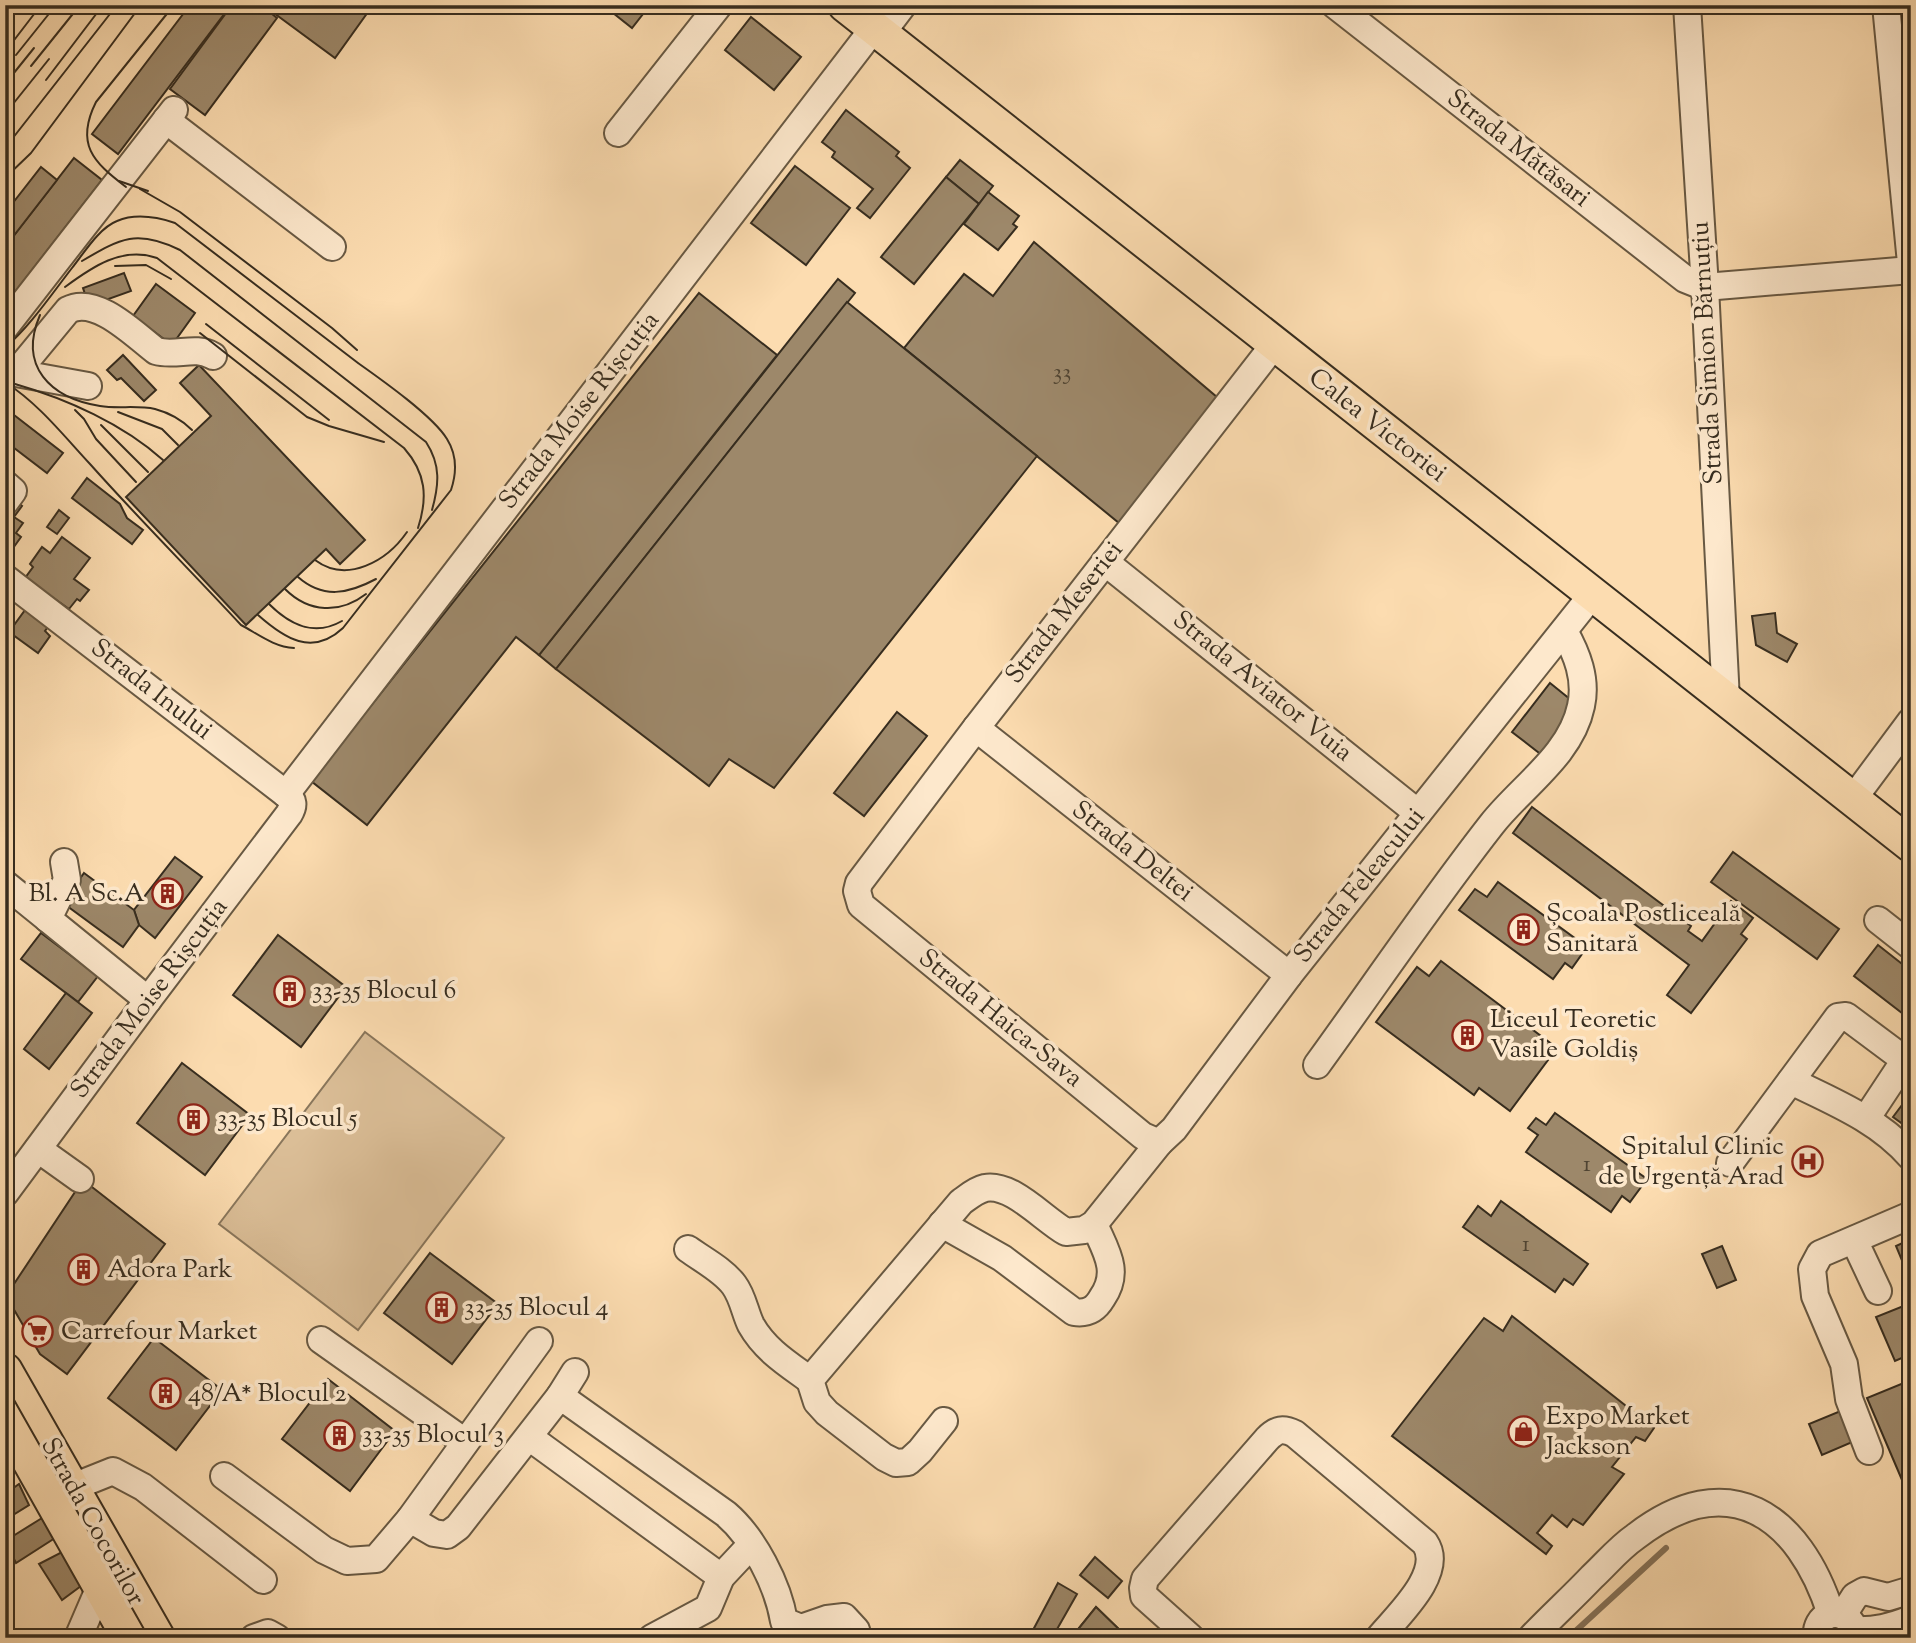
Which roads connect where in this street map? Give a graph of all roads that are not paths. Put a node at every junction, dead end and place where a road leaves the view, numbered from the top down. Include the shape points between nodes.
1 (719, 5) edge
2 (845, 5) edge
3 (903, 5) edge
4 (1335, 5) edge
5 (1687, 5) edge
6 (1886, 5) edge
7 (878, 31) junction
8 (618, 133) dead end
9 (332, 247) dead end
10 (1911, 263) edge
11 (1911, 270) edge
12 (1705, 287) junction
13 (5, 327) edge
14 (1274, 345) junction
15 (213, 356) dead end
16 (11, 372) edge
17 (88, 386) dead end
18 (5, 484) edge
19 (5, 502) edge
20 (1105, 562) junction
21 (5, 578) edge
22 (1592, 595) junction
23 (1564, 631) junction
24 (1726, 700) junction
25 (1911, 721) edge
26 (976, 728) junction
27 (289, 799) junction
28 (1853, 799) junction
29 (1418, 813) junction
30 (1911, 845) edge
31 (64, 862) dead end
32 (859, 883) joint
33 (5, 884) edge
34 (48, 919) junction
35 (1878, 920) dead end
36 (1911, 946) edge
37 (1289, 975) junction
38 (148, 1000) junction
39 (1317, 1065) dead end
40 (1791, 1081) junction
41 (1866, 1119) junction
42 (1159, 1143) junction
43 (38, 1149) junction
44 (1911, 1157) edge
45 (1730, 1163) dead end
46 (80, 1179) dead end
47 (5, 1193) edge
48 (1911, 1215) edge
49 (942, 1224) junction
50 (1094, 1224) junction
51 (1854, 1240) junction
52 (688, 1249) dead end
53 (1878, 1291) dead end
54 (321, 1340) dead end
55 (538, 1341) dead end
56 (5, 1370) edge
57 (575, 1372) dead end
58 (810, 1380) junction
59 (560, 1396) junction
60 (5, 1418) edge
61 (944, 1420) dead end
62 (529, 1437) junction
63 (465, 1442) junction
64 (1869, 1451) dead end
65 (224, 1476) dead end
66 (73, 1487) junction
67 (410, 1519) junction
68 (751, 1545) junction
69 (106, 1572) junction
70 (721, 1577) junction
71 (263, 1580) dead end
72 (1911, 1590) edge
73 (1911, 1619) edge
74 (1845, 1624) edge
75 (78, 1638) edge
76 (129, 1638) edge
77 (158, 1638) edge
78 (254, 1638) edge
79 (277, 1638) edge
80 (652, 1638) edge
81 (858, 1638) edge
82 (1191, 1638) edge
83 (1379, 1638) edge
84 (1531, 1638) edge
85 (1817, 1638) edge

1 - 8 street
2 - 7 main road, Calea Victoriei
3 - 7 street, Strada Moise Rișcuția
4 - 12 street, Strada Mătăsari via 1670,269
5 - 12 street, Strada Simion Bărnuțiu
6 - 10 street
7 - 14 main road, Calea Victoriei
7 - 27 street, Strada Moise Rișcuția
9 - 13 street via 170,115
11 - 12 street
12 - 24 street, Strada Simion Bărnuțiu
14 - 20 street, Strada Meseriei
14 - 22 main road, Calea Victoriei
15 - 16 street via 200,350 156,351 110,316 76,306
16 - 17 street
18 - 19 street via 13,491
20 - 26 street, Strada Meseriei
20 - 29 street, Strada Aviator Vuia
21 - 27 street, Strada Inului
22 - 23 street, Strada Feleacului
22 - 24 main road, Calea Victoriei
23 - 29 street, Strada Feleacului
23 - 39 street via 1579,657 1582,678 1582,705 1574,728 1560,750 1493,822
24 - 28 main road, Calea Victoriei
25 - 28 street
26 - 32 street, Strada Meseriei
26 - 37 street, Strada Deltei
27 - 38 street, Strada Moise Rișcuția via 289,814
28 - 30 main road, Calea Victoriei
29 - 37 street, Strada Feleacului
31 - 34 street via 67,880
32 - 42 street, Strada Haica-Sava via 861,905 1143,1136
33 - 34 street
34 - 38 street
35 - 36 street
37 - 42 street, Strada Feleacului
38 - 43 street, Strada Moise Rișcuția
40 - 41 street
40 - 41 street via 1838,1017 1846,1016 1905,1060
40 - 45 street
41 - 44 street
42 - 50 street, Strada Feleacului
43 - 46 street
43 - 47 street, Strada Moise Rișcuția
48 - 51 street
49 - 50 street via 961,1202 984,1188 1010,1192 1066,1231
49 - 50 street via 1002,1258 1074,1312 1083,1313 1098,1305 1112,1276
49 - 58 street
51 - 53 street
51 - 64 street via 1816,1258 1812,1282 1844,1364 1849,1399
52 - 58 street via 735,1286 763,1343
54 - 63 street
55 - 63 street
56 - 66 main road, Strada Cocorilor
57 - 59 street
58 - 61 street via 817,1402 827,1413 897,1463 908,1462
59 - 62 street
59 - 68 street via 726,1514 742,1528
60 - 69 main road, Strada Cocorilor
62 - 67 street via 447,1535
62 - 70 street
63 - 67 street
65 - 67 street via 324,1550 347,1561 376,1559
66 - 69 main road, Strada Cocorilor
66 - 71 street via 113,1471 123,1475
68 - 70 street
68 - 81 street via 775,1588 784,1621 800,1628 845,1617
69 - 75 street
69 - 76 main road, Strada Cocorilor
69 - 77 main road, Strada Cocorilor
70 - 80 street via 708,1608
72 - 74 street via 1888,1597 1864,1591 1856,1596
73 - 74 street via 1871,1631
74 - 84 street via 1803,1553 1780,1527 1751,1507 1709,1502 1682,1510 1634,1538
74 - 85 street via 1818,1624
78 - 79 street via 268,1633
82 - 83 street via 1149,1602 1143,1588 1145,1579 1267,1439 1284,1429 1430,1551 1431,1562 1414,1597

